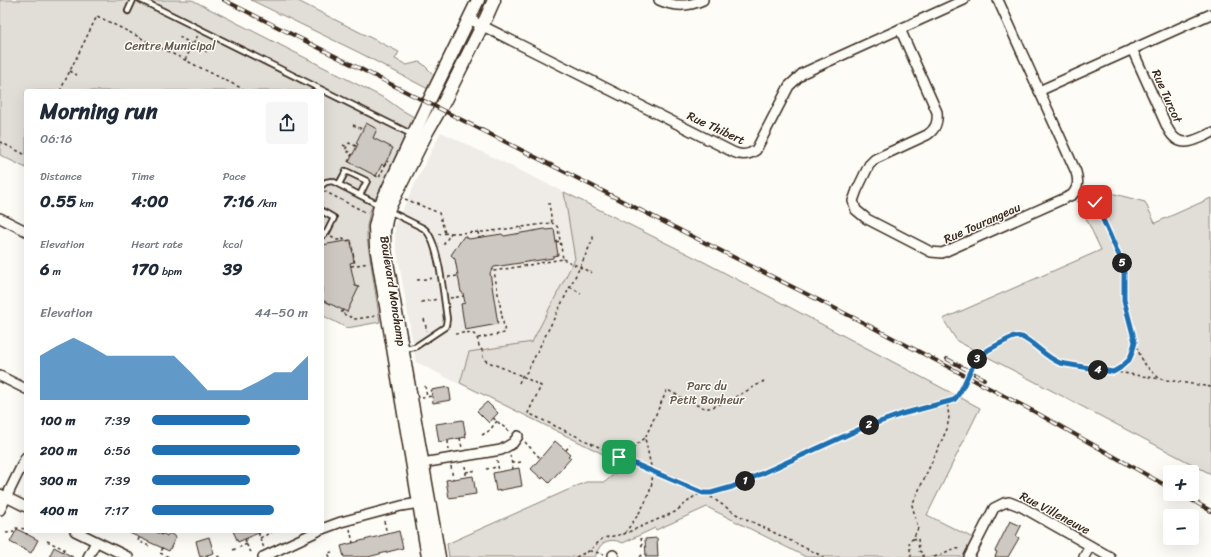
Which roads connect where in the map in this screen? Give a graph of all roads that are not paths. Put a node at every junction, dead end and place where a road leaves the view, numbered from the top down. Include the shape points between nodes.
1 (134, 0) edge
2 (142, 0) edge
3 (478, 0) edge
4 (494, 0) edge
5 (659, 0) edge
6 (703, 0) edge
7 (964, 0) edge
8 (998, 0) edge
9 (128, 11) dead end
10 (1211, 14) edge
11 (469, 19) junction
12 (482, 25) junction
13 (900, 29) junction
14 (1132, 49) junction
15 (321, 89) edge
16 (324, 91) edge
17 (1039, 91) junction
18 (1211, 133) edge
19 (413, 135) junction
20 (324, 184) edge
21 (339, 184) junction
22 (360, 195) junction
23 (384, 208) junction
24 (324, 213) edge
25 (0, 218) edge
26 (24, 230) edge
27 (324, 234) edge
28 (402, 350) junction
29 (0, 376) edge
30 (24, 388) edge
31 (517, 437) road end
32 (24, 460) edge
33 (417, 464) junction
34 (3, 495) edge
35 (424, 502) junction
36 (24, 506) edge
37 (0, 510) edge
38 (324, 528) edge
39 (79, 533) edge
40 (313, 533) edge
41 (96, 542) junction
42 (1090, 546) junction
43 (263, 553) edge
44 (967, 553) edge
45 (117, 555) edge
46 (88, 557) edge
47 (128, 557) edge
48 (428, 557) edge
49 (439, 557) edge
50 (1084, 557) edge
51 (1110, 557) edge

1 - 9 lane
2 - 15 lane
3 - 11 street, Boulevard Monchamp
4 - 12 street, Boulevard Monchamp
5 - 6 street via 680,6
7 - 13 street, Rue Thibert
8 - 17 street, Rue Tourangeau
10 - 14 street
11 - 12 street, Rue Thibert
11 - 19 street, Boulevard Monchamp
12 - 13 street, Rue Thibert via 742,155 756,150 786,91 797,77
12 - 23 street, Boulevard Monchamp
13 - 17 street, Rue Tourangeau via 934,105 938,116 937,125 928,135 872,162 854,196 854,206 862,217 931,252 942,254 951,251 1072,195 1076,190 1076,172
14 - 17 street
14 - 18 street, Rue Turcot via 1174,137 1185,142
16 - 19 lane
19 - 23 street, Boulevard Monchamp
20 - 21 lane via 330,181
21 - 22 lane
21 - 22 lane via 346,171 367,181
22 - 23 lane
23 - 28 street, Boulevard Monchamp via 384,245
23 - 28 lane via 428,231 435,246 447,323 415,347
23 - 33 street, Boulevard Monchamp via 375,221 375,239
24 - 27 lane via 334,218
25 - 26 street
28 - 33 street, Boulevard Monchamp
29 - 30 street
31 - 33 street via 509,447 496,451
32 - 34 street
33 - 35 street, Boulevard Monchamp
34 - 36 street
34 - 37 street
35 - 38 street
35 - 48 street, Boulevard Monchamp
35 - 49 street, Boulevard Monchamp
39 - 41 street
40 - 43 street
41 - 45 street
41 - 46 street
42 - 44 street, Rue Villeneuve via 1009,502 994,508
42 - 50 street
42 - 51 street, Rue Villeneuve
45 - 47 street

